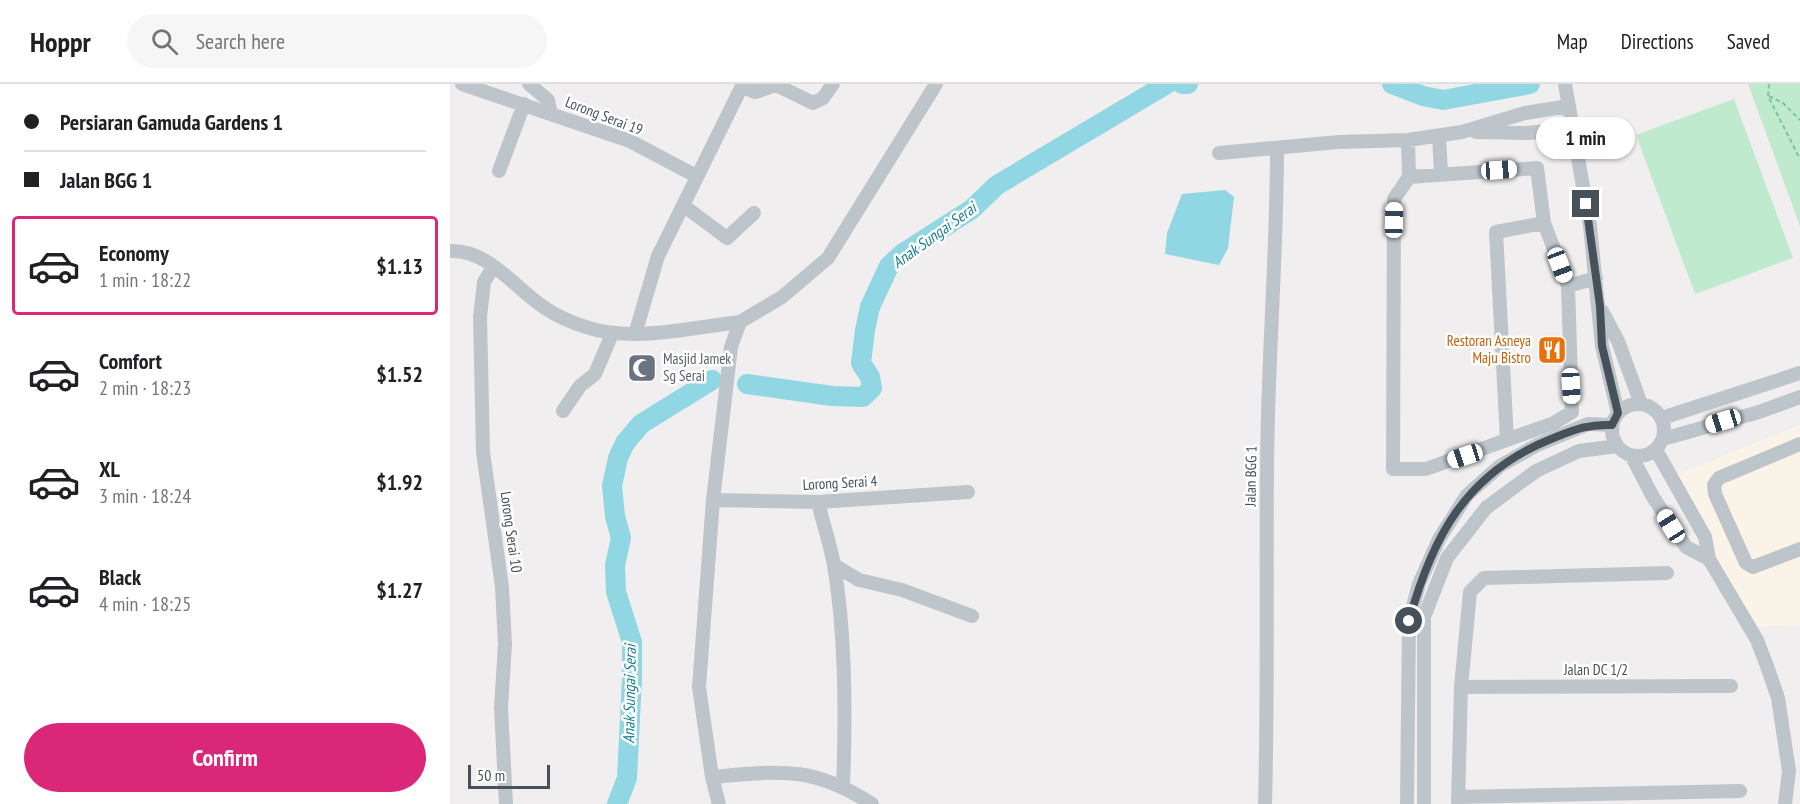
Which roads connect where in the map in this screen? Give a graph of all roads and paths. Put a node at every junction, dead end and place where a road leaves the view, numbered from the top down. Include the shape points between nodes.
1 (462, 84) edge
2 (529, 84) edge
3 (833, 84) edge
4 (936, 84) edge
5 (1769, 84) edge
6 (743, 86) edge
7 (1566, 88) edge
8 (1768, 96) junction
9 (524, 104) junction
10 (1569, 106) junction
11 (551, 114) junction
12 (1800, 120) edge
13 (1572, 128) junction
14 (1462, 132) junction
15 (1439, 136) junction
16 (1408, 140) junction
17 (1277, 149) junction
18 (1219, 153) dead end
19 (1800, 159) edge
20 (499, 171) dead end
21 (1441, 173) junction
22 (696, 176) junction
23 (1409, 177) junction
24 (684, 206) junction
25 (754, 213) dead end
26 (1544, 224) junction
27 (450, 251) edge
28 (493, 267) junction
29 (1596, 278) junction
30 (1568, 286) junction
31 (1600, 306) junction
32 (740, 322) junction
33 (612, 333) junction
34 (635, 334) junction
35 (1800, 373) edge
36 (1800, 397) edge
37 (1641, 404) junction
38 (563, 411) dead end
39 (1662, 418) junction
40 (1615, 419) junction
41 (1507, 440) junction
42 (1800, 444) edge
43 (1659, 445) junction
44 (1617, 446) junction
45 (1631, 455) junction
46 (968, 492) dead end
47 (713, 500) junction
48 (818, 502) junction
49 (1800, 549) edge
50 (1709, 559) junction
51 (834, 565) junction
52 (1667, 573) dead end
53 (972, 616) dead end
54 (1731, 686) dead end
55 (1461, 687) junction
56 (712, 777) junction
57 (843, 786) junction
58 (1740, 791) dead end
59 (1458, 800) edge
60 (506, 804) edge
61 (719, 804) edge
62 (872, 804) edge
63 (1264, 804) edge
64 (1407, 804) edge
65 (1424, 804) edge
66 (1785, 804) edge

1 - 9 street, Lorong Serai 19
2 - 11 street via 548,100
3 - 6 street via 823,98 813,103 776,85 755,92
4 - 32 street via 828,258 782,297
5 - 8 path
6 - 22 street
7 - 10 street
8 - 12 path via 1783,103
8 - 19 path
9 - 11 street, Lorong Serai 19
9 - 20 street
10 - 13 street
10 - 14 street via 1525,113
11 - 22 street, Lorong Serai 19 via 630,141
13 - 14 street via 1528,133
13 - 29 street
14 - 15 street
15 - 16 street
15 - 21 street
16 - 17 street
16 - 23 street
17 - 18 street
17 - 63 street, Jalan BGG 1 via 1267,475
21 - 23 street
21 - 26 street via 1537,168
22 - 24 street
23 - 41 street via 1394,199 1393,469 1426,469
24 - 25 street via 727,238
24 - 34 street via 658,256
26 - 30 street
26 - 41 street via 1496,232
27 - 28 street via 476,254
28 - 33 street via 546,309 587,328
28 - 60 street, Lorong Serai 10 via 484,282 480,317 483,440 502,587 505,644 501,708
29 - 30 street
29 - 31 street
30 - 41 street via 1572,412
31 - 37 street via 1618,341
31 - 40 street via 1602,346
32 - 34 street
32 - 47 street via 731,347
33 - 34 street
33 - 38 street via 595,374 580,386
35 - 39 street
36 - 43 street
37 - 39 street via 1657,411
37 - 40 street via 1632,405
39 - 43 street
40 - 44 street
40 - 64 street via 1588,424 1537,445 1500,466 1467,495 1439,539 1419,584 1409,621
42 - 49 street via 1719,478 1714,485 1746,562 1753,567
43 - 45 street via 1640,456
43 - 50 street via 1705,537
44 - 45 street
44 - 65 street via 1579,451 1536,471 1486,508 1447,558 1424,617
45 - 50 street via 1686,547
46 - 48 street, Lorong Serai 4
47 - 48 street, Lorong Serai 4
47 - 56 street via 699,687
48 - 51 street
50 - 66 street via 1757,640 1778,698 1789,771
51 - 53 street via 859,580 902,590
51 - 57 street via 843,661
52 - 55 street via 1484,578 1470,592 1467,604
54 - 55 street, Jalan DC 1/2
55 - 59 street
56 - 57 street via 763,772 809,774
56 - 61 street
57 - 62 street
58 - 59 street

